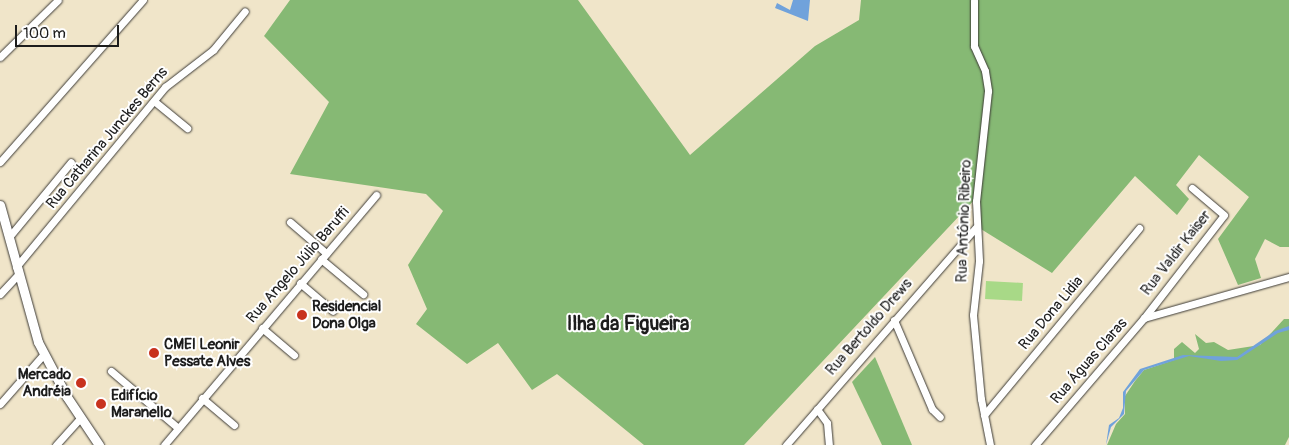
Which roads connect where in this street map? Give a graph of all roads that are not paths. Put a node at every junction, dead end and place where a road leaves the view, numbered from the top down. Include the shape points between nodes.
1 (58, 0) edge
2 (143, 0) edge
3 (974, 0) edge
4 (245, 11) dead end
5 (0, 57) edge
6 (154, 101) junction
7 (187, 128) dead end
8 (0, 162) edge
9 (71, 162) dead end
10 (1192, 188) dead end
11 (376, 195) dead end
12 (0, 205) edge
13 (290, 222) dead end
14 (975, 228) junction
15 (1139, 228) dead end
16 (9, 237) junction
17 (324, 256) junction
18 (17, 271) junction
19 (1289, 277) edge
20 (300, 283) junction
21 (0, 294) edge
22 (363, 294) dead end
23 (333, 311) dead end
24 (1144, 318) junction
25 (894, 320) junction
26 (262, 328) junction
27 (44, 354) junction
28 (294, 355) dead end
29 (111, 371) dead end
30 (202, 398) junction
31 (0, 404) edge
32 (817, 408) junction
33 (984, 416) junction
34 (940, 417) dead end
35 (80, 418) junction
36 (234, 425) dead end
37 (178, 428) junction
38 (56, 445) edge
39 (99, 445) edge
40 (164, 445) edge
41 (786, 445) edge
42 (830, 445) edge
43 (990, 445) edge
44 (1034, 445) edge

1 - 5 street
2 - 8 street
3 - 14 street, Rua Antônio Ribeiro via 974,46 985,71 988,91
4 - 6 street, Rua Catharina Junckes Berns via 213,50 174,78
6 - 7 street
6 - 18 street, Rua Catharina Junckes Berns
9 - 16 street
10 - 24 street, Rua Valdir Kaiser via 1224,215
11 - 17 street, Rua Angelo Júlio Baruffi
12 - 16 main road
13 - 17 street
14 - 25 street, Rua Bertoldo Drews
14 - 33 street, Rua Antônio Ribeiro via 979,261 973,315
15 - 33 street, Rua Dona Lidia
16 - 18 main road
17 - 20 street, Rua Angelo Júlio Baruffi
17 - 22 street
18 - 21 street, Rua Catharina Junckes Berns
18 - 27 main road
19 - 24 street, Rua Águas Claras
20 - 23 street
20 - 26 street, Rua Angelo Júlio Baruffi
24 - 44 street, Rua Águas Claras
25 - 32 street, Rua Bertoldo Drews
25 - 34 street via 932,410
26 - 28 street
26 - 30 street, Rua Angelo Júlio Baruffi
27 - 31 street
27 - 35 main road
29 - 37 street
30 - 36 street
30 - 37 street, Rua Angelo Júlio Baruffi
32 - 41 street, Rua Bertoldo Drews
32 - 42 street via 827,423
33 - 43 street, Rua Antônio Ribeiro
35 - 38 street
35 - 39 main road
37 - 40 street, Rua Angelo Júlio Baruffi

